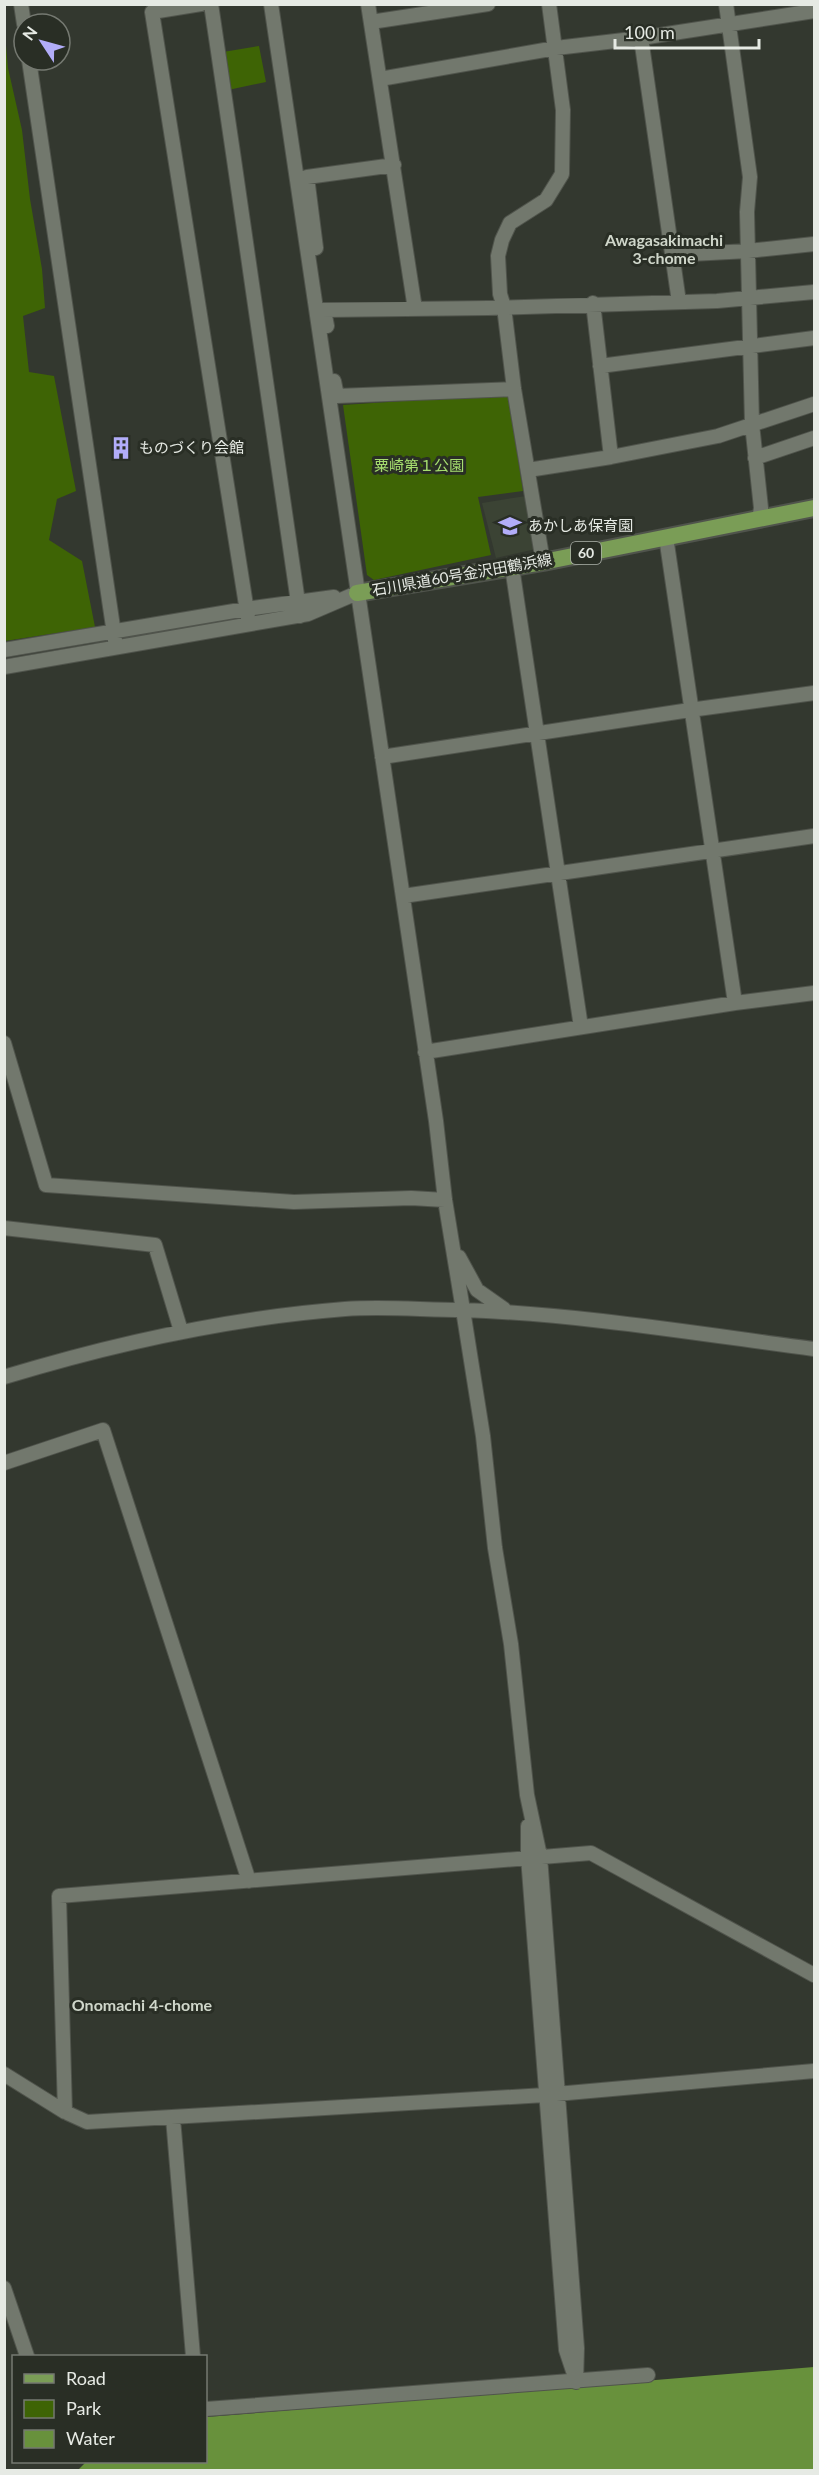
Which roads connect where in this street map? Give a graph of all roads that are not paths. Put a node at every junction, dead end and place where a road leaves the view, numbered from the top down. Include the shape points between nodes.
1 (201, 4) edge
2 (211, 4) edge
3 (271, 4) edge
4 (368, 4) edge
5 (488, 4) edge
6 (549, 4) edge
7 (726, 4) edge
8 (152, 8) edge
9 (814, 11) edge
10 (371, 22) junction
11 (729, 23) junction
12 (814, 26) edge
13 (640, 38) junction
14 (556, 48) junction
15 (31, 72) edge
16 (380, 78) junction
17 (394, 165) junction
18 (814, 244) edge
19 (748, 251) junction
20 (672, 255) junction
21 (814, 292) edge
22 (750, 298) junction
23 (679, 302) junction
24 (593, 303) junction
25 (504, 307) junction
26 (415, 309) junction
27 (324, 310) junction
28 (814, 338) edge
29 (751, 345) junction
30 (600, 366) junction
31 (514, 389) junction
32 (814, 404) edge
33 (752, 424) junction
34 (814, 438) edge
35 (611, 457) junction
36 (755, 458) junction
37 (528, 470) junction
38 (814, 508) edge
39 (759, 519) junction
40 (666, 537) junction
41 (543, 562) junction
42 (512, 567) junction
43 (357, 594) junction
44 (246, 609) junction
45 (299, 609) junction
46 (249, 624) junction
47 (113, 633) junction
48 (116, 647) junction
49 (4, 650) edge
50 (4, 667) edge
51 (814, 693) edge
52 (690, 710) junction
53 (536, 734) junction
54 (382, 757) junction
55 (814, 836) edge
56 (712, 851) junction
57 (558, 874) junction
58 (403, 896) junction
59 (814, 993) edge
60 (735, 1003) junction
61 (581, 1027) junction
62 (4, 1043) edge
63 (425, 1052) junction
64 (445, 1200) junction
65 (4, 1228) edge
66 (454, 1250) junction
67 (464, 1310) junction
68 (508, 1312) junction
69 (181, 1330) junction
70 (814, 1349) edge
71 (4, 1377) edge
72 (4, 1463) edge
73 (534, 1857) junction
74 (249, 1881) junction
75 (814, 1975) edge
76 (814, 2071) edge
77 (4, 2074) edge
78 (552, 2094) junction
79 (65, 2112) junction
80 (173, 2118) junction
81 (4, 2288) edge
82 (27, 2355) edge
83 (193, 2355) edge
84 (648, 2375) dead end
85 (576, 2382) junction
86 (207, 2409) edge

1 - 8 street
2 - 45 street
3 - 43 street
4 - 10 street
5 - 10 street
6 - 14 street
7 - 11 street
8 - 44 street
9 - 11 street
9 - 12 street
10 - 16 street
11 - 13 street
11 - 19 street via 750,177
13 - 14 street
13 - 20 street
14 - 16 street
14 - 25 street via 563,110 562,174 546,200 510,223 502,240 498,256
15 - 47 street
16 - 17 street
17 - 26 street
17 - 27 street via 307,177
18 - 19 street
19 - 20 street
19 - 22 street
20 - 23 street
21 - 22 street
22 - 23 street
22 - 29 street
23 - 24 street
24 - 25 street
24 - 30 street
25 - 26 street
25 - 31 street
26 - 27 street
27 - 31 street via 337,396
28 - 29 street
29 - 30 street
29 - 33 street
30 - 35 street
31 - 37 street
32 - 33 street
33 - 35 street via 718,436
33 - 36 street
34 - 36 street
35 - 37 street
36 - 39 street
37 - 41 street
38 - 39 main road, 石川県道60号金沢田鶴浜線 / 60
39 - 40 main road, 石川県道60号金沢田鶴浜線 / 60
40 - 41 main road, 石川県道60号金沢田鶴浜線 / 60
40 - 52 street
41 - 42 main road, 石川県道60号金沢田鶴浜線 / 60
42 - 43 main road, 石川県道60号金沢田鶴浜線 / 60
42 - 53 street
43 - 45 street
43 - 54 street
44 - 45 street
44 - 46 street
44 - 47 street
45 - 46 street
46 - 48 street
47 - 48 street
47 - 49 street
48 - 50 street
51 - 52 street
52 - 53 street
52 - 56 street
53 - 54 street
53 - 57 street
54 - 58 street
55 - 56 street
56 - 57 street
56 - 60 street
57 - 58 street
57 - 61 street
58 - 63 street
59 - 60 street
60 - 61 street
61 - 63 street
62 - 64 street via 46,1185 294,1202
63 - 64 street
64 - 66 street
65 - 69 street via 155,1245
66 - 67 street
66 - 68 street via 477,1290
67 - 68 street
67 - 69 street via 346,1309
67 - 73 street via 511,1644
68 - 70 street
69 - 71 street
72 - 74 street via 103,1430
73 - 74 street
73 - 75 street via 591,1853
73 - 78 street
74 - 79 street via 59,1896
76 - 78 street
77 - 79 street
78 - 80 street
78 - 85 street via 566,2350
79 - 80 street via 87,2122
80 - 83 street
81 - 82 street
84 - 85 street
85 - 86 street

